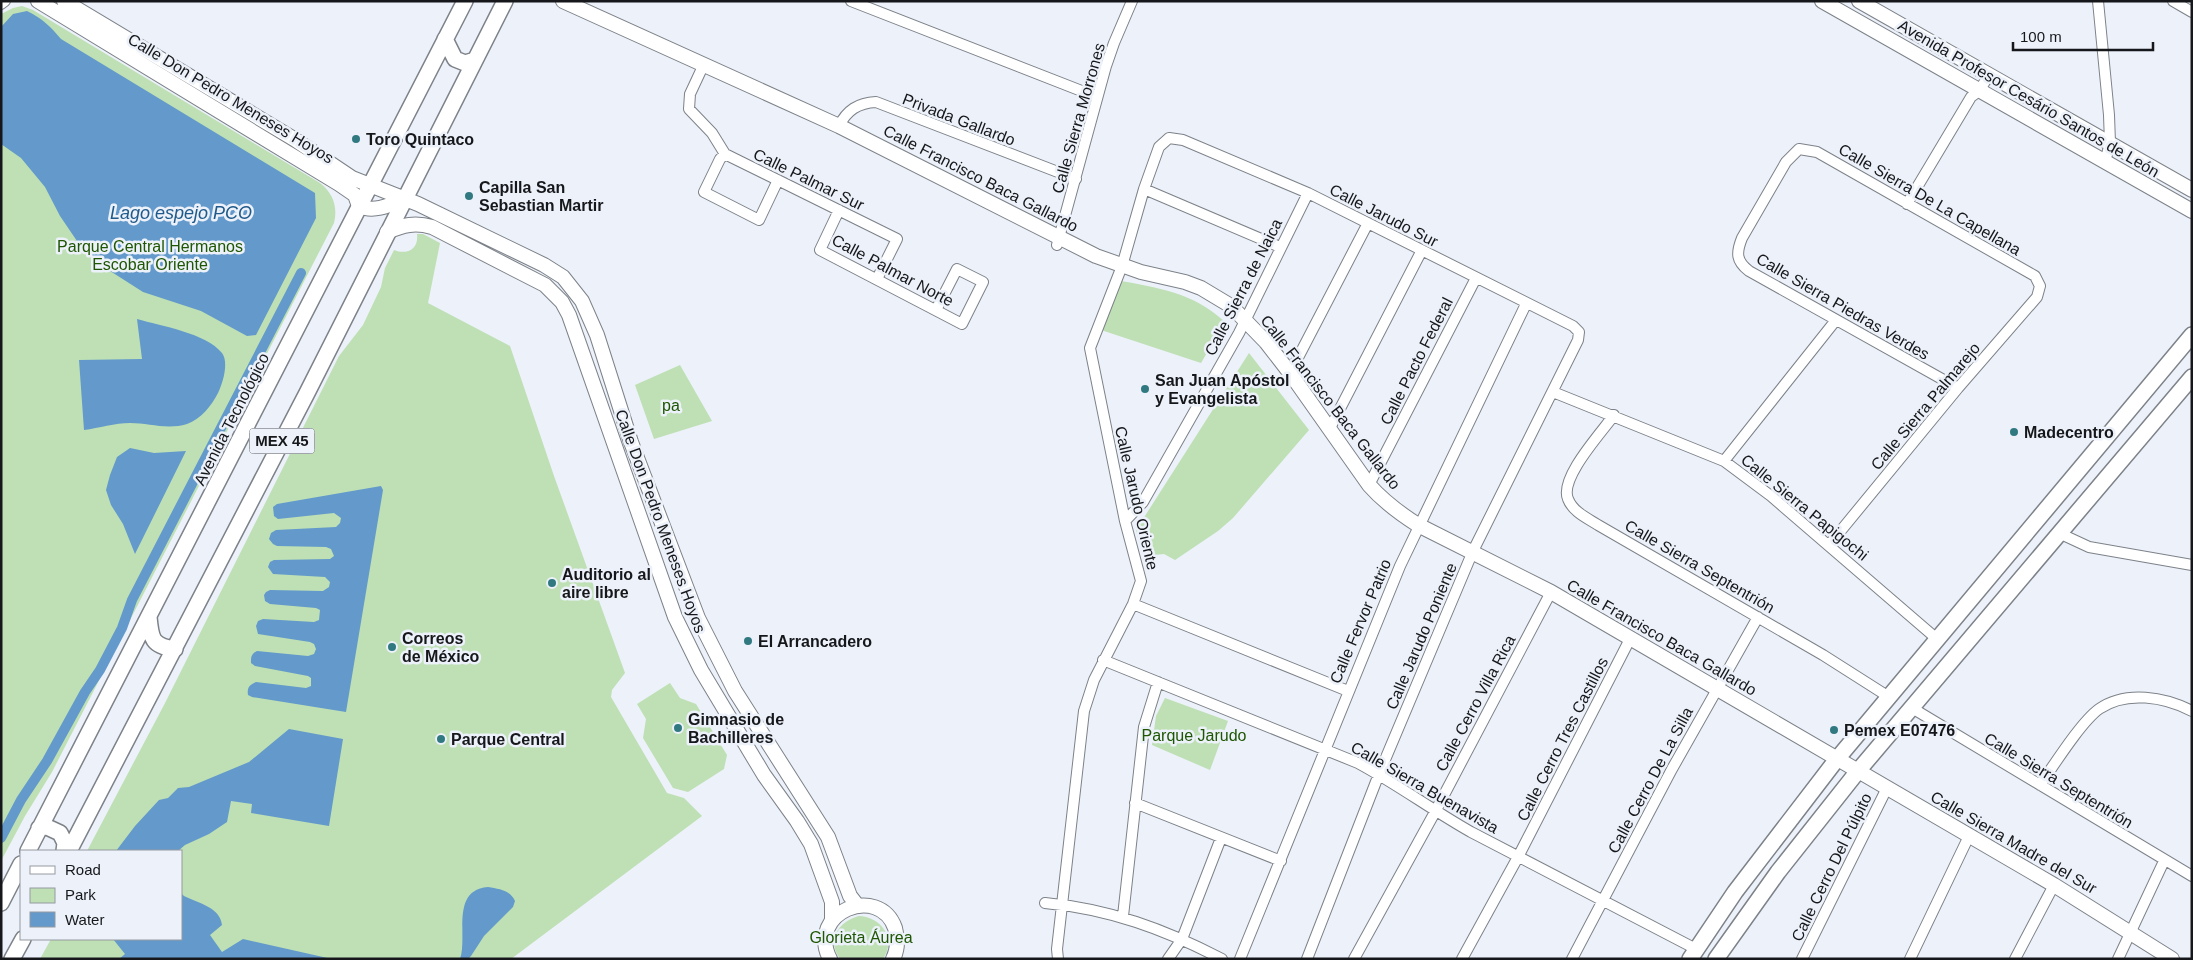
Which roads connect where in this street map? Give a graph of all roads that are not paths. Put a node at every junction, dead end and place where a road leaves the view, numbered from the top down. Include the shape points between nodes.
1 (5, 1) edge
2 (38, 1) edge
3 (64, 1) edge
4 (465, 1) edge
5 (505, 1) edge
6 (563, 1) edge
7 (851, 1) edge
8 (1132, 1) edge
9 (1822, 1) edge
10 (1859, 1) edge
11 (2098, 1) edge
12 (2173, 1) edge
13 (1, 4) edge
14 (2192, 12) edge
15 (445, 39) junction
16 (475, 60) junction
17 (707, 66) junction
18 (1989, 75) junction
19 (1979, 91) junction
20 (225, 97) junction
21 (1097, 97) junction
22 (218, 110) junction
23 (839, 126) junction
24 (1169, 138) joint
25 (2110, 144) junction
26 (724, 154) junction
27 (2105, 162) junction
28 (2159, 172) junction
29 (778, 180) junction
30 (1076, 180) junction
31 (371, 185) junction
32 (2151, 188) junction
33 (1144, 190) junction
34 (2192, 190) edge
35 (1308, 193) junction
36 (404, 199) junction
37 (1907, 204) junction
38 (360, 206) junction
39 (839, 210) junction
40 (2192, 211) edge
41 (1368, 223) junction
42 (387, 232) junction
43 (1058, 241) junction
44 (1280, 247) junction
45 (1422, 250) junction
46 (1740, 264) joint
47 (1122, 266) junction
48 (1476, 278) junction
49 (877, 279) junction
50 (2040, 286) joint
51 (1526, 304) junction
52 (936, 310) junction
53 (1245, 320) junction
54 (1836, 320) junction
55 (1579, 332) joint
56 (2192, 335) edge
57 (1290, 374) junction
58 (2192, 377) edge
59 (1958, 388) junction
60 (1553, 392) junction
61 (1614, 416) junction
62 (1329, 430) junction
63 (1724, 461) junction
64 (1369, 485) junction
65 (1125, 521) junction
66 (1418, 525) junction
67 (2060, 534) junction
68 (670, 545) junction
69 (1829, 545) junction
70 (652, 551) junction
71 (1473, 551) junction
72 (2192, 565) edge
73 (1551, 592) junction
74 (1133, 604) junction
75 (149, 617) junction
76 (1758, 617) junction
77 (1630, 639) junction
78 (1937, 639) junction
79 (175, 649) junction
80 (1103, 660) junction
81 (1158, 682) junction
82 (1716, 689) junction
83 (1348, 691) junction
84 (1889, 697) junction
85 (1912, 708) junction
86 (2192, 711) edge
87 (1324, 749) junction
88 (1837, 759) junction
89 (1858, 771) junction
90 (1380, 774) junction
91 (2040, 785) junction
92 (1887, 788) junction
93 (1135, 803) junction
94 (1435, 812) junction
95 (39, 828) junction
96 (1969, 836) junction
97 (1221, 838) junction
98 (28, 850) edge
99 (64, 850) edge
100 (70, 850) edge
101 (1518, 857) junction
102 (1281, 861) junction
103 (2164, 861) junction
104 (20, 866) edge
105 (2192, 876) edge
106 (2054, 885) junction
107 (1602, 901) junction
108 (1, 903) edge
109 (1045, 903) dead end
110 (1062, 905) junction
111 (857, 906) junction
112 (1123, 916) junction
113 (832, 920) junction
114 (2131, 931) junction
115 (22, 940) edge
116 (1182, 940) junction
117 (1693, 954) edge
118 (829, 958) edge
119 (895, 958) edge
120 (12, 959) edge
121 (1058, 959) edge
122 (1168, 959) edge
123 (1222, 959) edge
124 (1240, 959) edge
125 (1307, 959) edge
126 (1354, 959) edge
127 (1462, 959) edge
128 (1572, 959) edge
129 (1716, 959) edge
130 (1802, 959) edge
131 (1910, 959) edge
132 (2015, 959) edge
133 (2118, 959) edge
134 (2172, 959) edge

1 - 13 street
2 - 22 street, Calle Don Pedro Meneses Hoyos
3 - 20 street, Calle Don Pedro Meneses Hoyos
4 - 15 main road, Avenida Tecnológico / MEX 45
5 - 16 main road, MEX 45
6 - 17 street, Calle Francisco Baca Gallardo
7 - 21 street
8 - 21 street, Calle Sierra Morrones via 1114,43
9 - 19 street, Avenida Profesor Cesário Santos de León
10 - 18 street, Avenida Profesor Cesário Santos de León
11 - 25 street
12 - 14 street
15 - 16 main road via 455,59 465,63
15 - 31 main road, Avenida Tecnológico / MEX 45
16 - 36 main road, MEX 45
17 - 23 street, Calle Francisco Baca Gallardo
17 - 26 street via 690,94 689,104 691,112 712,133
18 - 19 street
18 - 25 street, Avenida Profesor Cesário Santos de León
19 - 27 street, Avenida Profesor Cesário Santos de León
19 - 37 street via 1961,112
20 - 22 street
20 - 31 street, Calle Don Pedro Meneses Hoyos via 352,178
21 - 30 street, Calle Sierra Morrones
22 - 38 street, Calle Don Pedro Meneses Hoyos via 339,184 355,195
23 - 30 street, Privada Gallardo via 846,112 860,104 876,102
23 - 43 street, Calle Francisco Baca Gallardo
24 - 33 street, Calle Jarudo Oriente via 1160,147
24 - 35 street, Calle Jarudo Sur via 1183,140
25 - 27 street
25 - 28 street, Avenida Profesor Cesário Santos de León
26 - 29 street, Calle Palmar Sur
26 - 29 street via 704,192 759,220
27 - 32 street, Avenida Profesor Cesário Santos de León
28 - 32 street
28 - 34 street, Avenida Profesor Cesário Santos de León
29 - 39 street, Calle Palmar Sur
30 - 43 street, Calle Sierra Morrones
31 - 36 street, Calle Don Pedro Meneses Hoyos
31 - 38 main road, Avenida Tecnológico / MEX 45
32 - 40 street, Avenida Profesor Cesário Santos de León
33 - 44 street
33 - 47 street, Calle Jarudo Oriente
35 - 41 street, Calle Jarudo Sur
35 - 44 street, Calle Sierra de Naica
36 - 38 street via 373,209 366,210
36 - 42 main road, MEX 45
36 - 68 street, Calle Don Pedro Meneses Hoyos via 544,265 573,288 596,334 631,442
37 - 46 street, Calle Sierra De La Capellana via 1817,152 1799,149 1786,162 1742,238 1737,249
37 - 50 street, Calle Sierra De La Capellana via 2035,276
38 - 75 main road, Avenida Tecnológico / MEX 45
39 - 49 street, Calle Palmar Norte via 820,250
39 - 49 street, Calle Palmar Sur via 897,239
41 - 45 street, Calle Jarudo Sur
41 - 57 street
42 - 70 street, Calle Don Pedro Meneses Hoyos via 419,223 432,227 540,282 562,302
42 - 79 main road, MEX 45
43 - 47 street, Calle Francisco Baca Gallardo
44 - 53 street, Calle Sierra de Naica
45 - 48 street, Calle Jarudo Sur
45 - 62 street
46 - 54 street, Calle Sierra Piedras Verdes
47 - 53 street, Calle Francisco Baca Gallardo via 1201,288 1231,306
47 - 65 street, Calle Jarudo Oriente via 1090,348
48 - 51 street, Calle Jarudo Sur
48 - 64 street, Calle Pacto Federal
49 - 52 street, Calle Palmar Norte
50 - 59 street, Calle Sierra Palmarejo via 2037,297
51 - 55 street, Calle Jarudo Sur via 1573,326
51 - 66 street, Calle Fervor Patrio
52 - 52 street, Calle Palmar Norte via 957,269 983,282 962,324
53 - 57 street, Calle Francisco Baca Gallardo
53 - 65 street, Calle Sierra de Naica via 1143,502
54 - 59 street, Calle Sierra Piedras Verdes
54 - 63 street
55 - 60 street, Calle Jarudo Poniente
56 - 78 main road
57 - 62 street, Calle Francisco Baca Gallardo
58 - 67 main road
59 - 69 street, Calle Sierra Palmarejo
60 - 61 street, Calle Sierra Papigochi
60 - 71 street, Calle Jarudo Poniente
61 - 63 street, Calle Sierra Papigochi
61 - 76 street, Calle Sierra Septentrión via 1580,459 1567,486 1567,498 1572,507
62 - 64 street, Calle Francisco Baca Gallardo
63 - 69 street, Calle Sierra Papigochi
64 - 66 street, Calle Francisco Baca Gallardo via 1387,504
65 - 74 street, Calle Jarudo Oriente via 1141,581
66 - 71 street, Calle Francisco Baca Gallardo
66 - 83 street, Calle Fervor Patrio
67 - 72 street via 2089,547
67 - 85 main road
68 - 70 street
68 - 111 street, Calle Don Pedro Meneses Hoyos via 698,618 735,691 815,814
69 - 78 street, Calle Sierra Papigochi
70 - 113 street, Calle Don Pedro Meneses Hoyos via 688,647 764,775 810,844 832,902
71 - 73 street, Calle Francisco Baca Gallardo
71 - 90 street, Calle Jarudo Poniente
73 - 77 street, Calle Francisco Baca Gallardo
73 - 94 street, Calle Cerro Villa Rica
74 - 80 street, Calle Jarudo Oriente
74 - 83 street
75 - 79 main road via 153,640 158,645
75 - 95 main road, Avenida Tecnológico / MEX 45
76 - 82 street, Calle Cerro De La Silla
76 - 84 street, Calle Sierra Septentrión
77 - 82 street, Calle Francisco Baca Gallardo
77 - 101 street, Calle Cerro Tres Castillos
78 - 84 main road
79 - 100 main road, MEX 45
80 - 81 street, Calle Sierra Buenavista
80 - 110 street, Calle Jarudo Oriente via 1084,710
81 - 87 street, Calle Sierra Buenavista
81 - 93 street via 1144,727
82 - 88 street, Calle Francisco Baca Gallardo
82 - 107 street, Calle Cerro De La Silla
83 - 87 street, Calle Fervor Patrio
84 - 88 main road
85 - 89 main road
85 - 91 street, Calle Sierra Septentrión
86 - 91 street via 2149,697 2125,698 2109,704 2088,720
87 - 90 street, Calle Sierra Buenavista
87 - 102 street, Calle Fervor Patrio
88 - 89 street, Calle Sierra Madre del Sur
88 - 117 main road via 1735,892
89 - 92 street, Calle Sierra Madre del Sur
89 - 129 main road via 1778,872
90 - 94 street, Calle Sierra Buenavista
90 - 125 street, Calle Jarudo Poniente
91 - 103 street, Calle Sierra Septentrión
92 - 96 street, Calle Sierra Madre del Sur
92 - 130 street, Calle Cerro Del Púlpito
93 - 97 street
93 - 112 street
94 - 101 street, Calle Sierra Buenavista
94 - 126 street, Calle Cerro Villa Rica
95 - 98 main road, Avenida Tecnológico / MEX 45
95 - 99 main road via 46,827 60,833 65,843
96 - 106 street, Calle Sierra Madre del Sur
96 - 131 street
97 - 102 street
97 - 116 street
101 - 107 street, Calle Sierra Buenavista
101 - 127 street, Calle Cerro Tres Castillos
102 - 124 street, Calle Fervor Patrio
103 - 105 street, Calle Sierra Septentrión
103 - 114 street
104 - 108 main road
106 - 114 street, Calle Sierra Madre del Sur
106 - 132 street
107 - 117 street, Calle Sierra Buenavista
107 - 128 street, Calle Cerro De La Silla
109 - 110 street
110 - 112 street
110 - 121 street, Calle Jarudo Oriente
111 - 113 street via 839,913
111 - 119 street via 868,906 887,916 897,935
112 - 116 street
113 - 118 street, Calle Don Pedro Meneses Hoyos via 825,938
114 - 133 street
114 - 134 street, Calle Sierra Madre del Sur
115 - 120 main road
116 - 122 street
116 - 123 street

